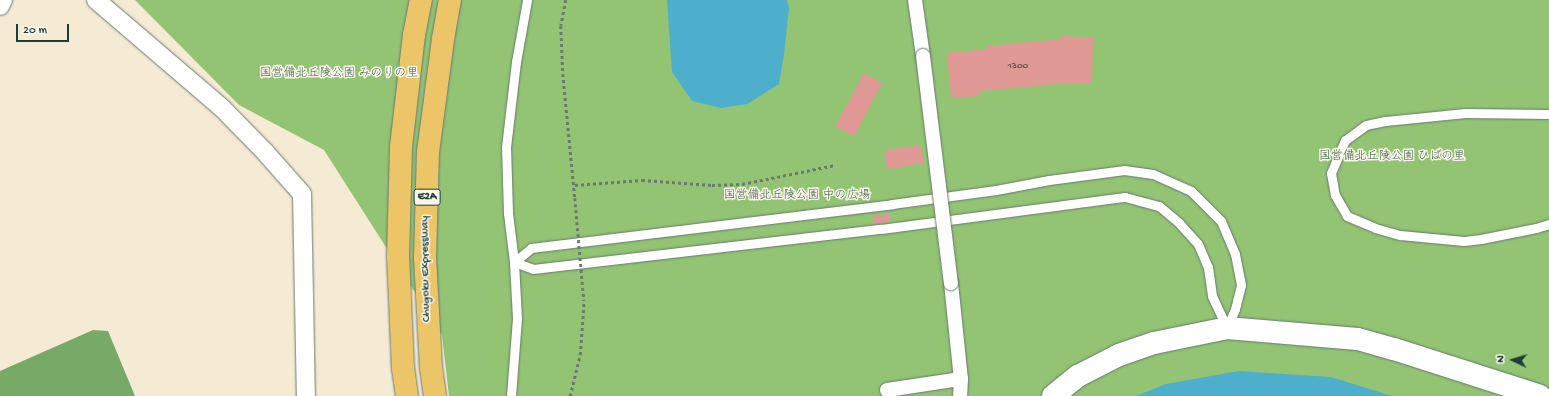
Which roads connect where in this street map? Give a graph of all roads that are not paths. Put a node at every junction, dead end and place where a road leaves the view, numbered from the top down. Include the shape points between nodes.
1 (3, 0) edge
2 (96, 0) edge
3 (421, 0) edge
4 (450, 0) edge
5 (527, 0) edge
6 (915, 0) edge
7 (0, 6) edge
8 (1549, 114) edge
9 (1549, 224) edge
10 (514, 262) junction
11 (1227, 328) junction
12 (961, 379) junction
13 (887, 390) dead end
14 (1544, 395) edge
15 (306, 396) edge
16 (407, 396) edge
17 (435, 396) edge
18 (511, 396) edge
19 (960, 396) edge
20 (1053, 396) edge

1 - 7 street
2 - 15 street via 221,106 302,194
3 - 16 highway, E2A via 414,35 401,155 398,256 403,369
4 - 17 highway, Chugoku Expressway / E2A via 442,39 428,152 425,258
5 - 10 lane via 516,62 506,147 508,213
6 - 12 street, bridge
8 - 9 lane via 1465,113 1385,120 1366,125 1345,140 1331,173 1335,195 1347,216 1400,235 1464,241
10 - 11 lane via 533,269 1125,197 1159,206 1180,223 1198,244 1208,266 1212,296
10 - 11 lane via 531,248 914,201 1124,170 1153,174 1191,191 1221,221 1235,254 1241,285
10 - 18 lane via 517,318
11 - 14 street via 1358,339
11 - 20 street via 1154,343 1119,355 1078,376
12 - 13 street
12 - 19 street

